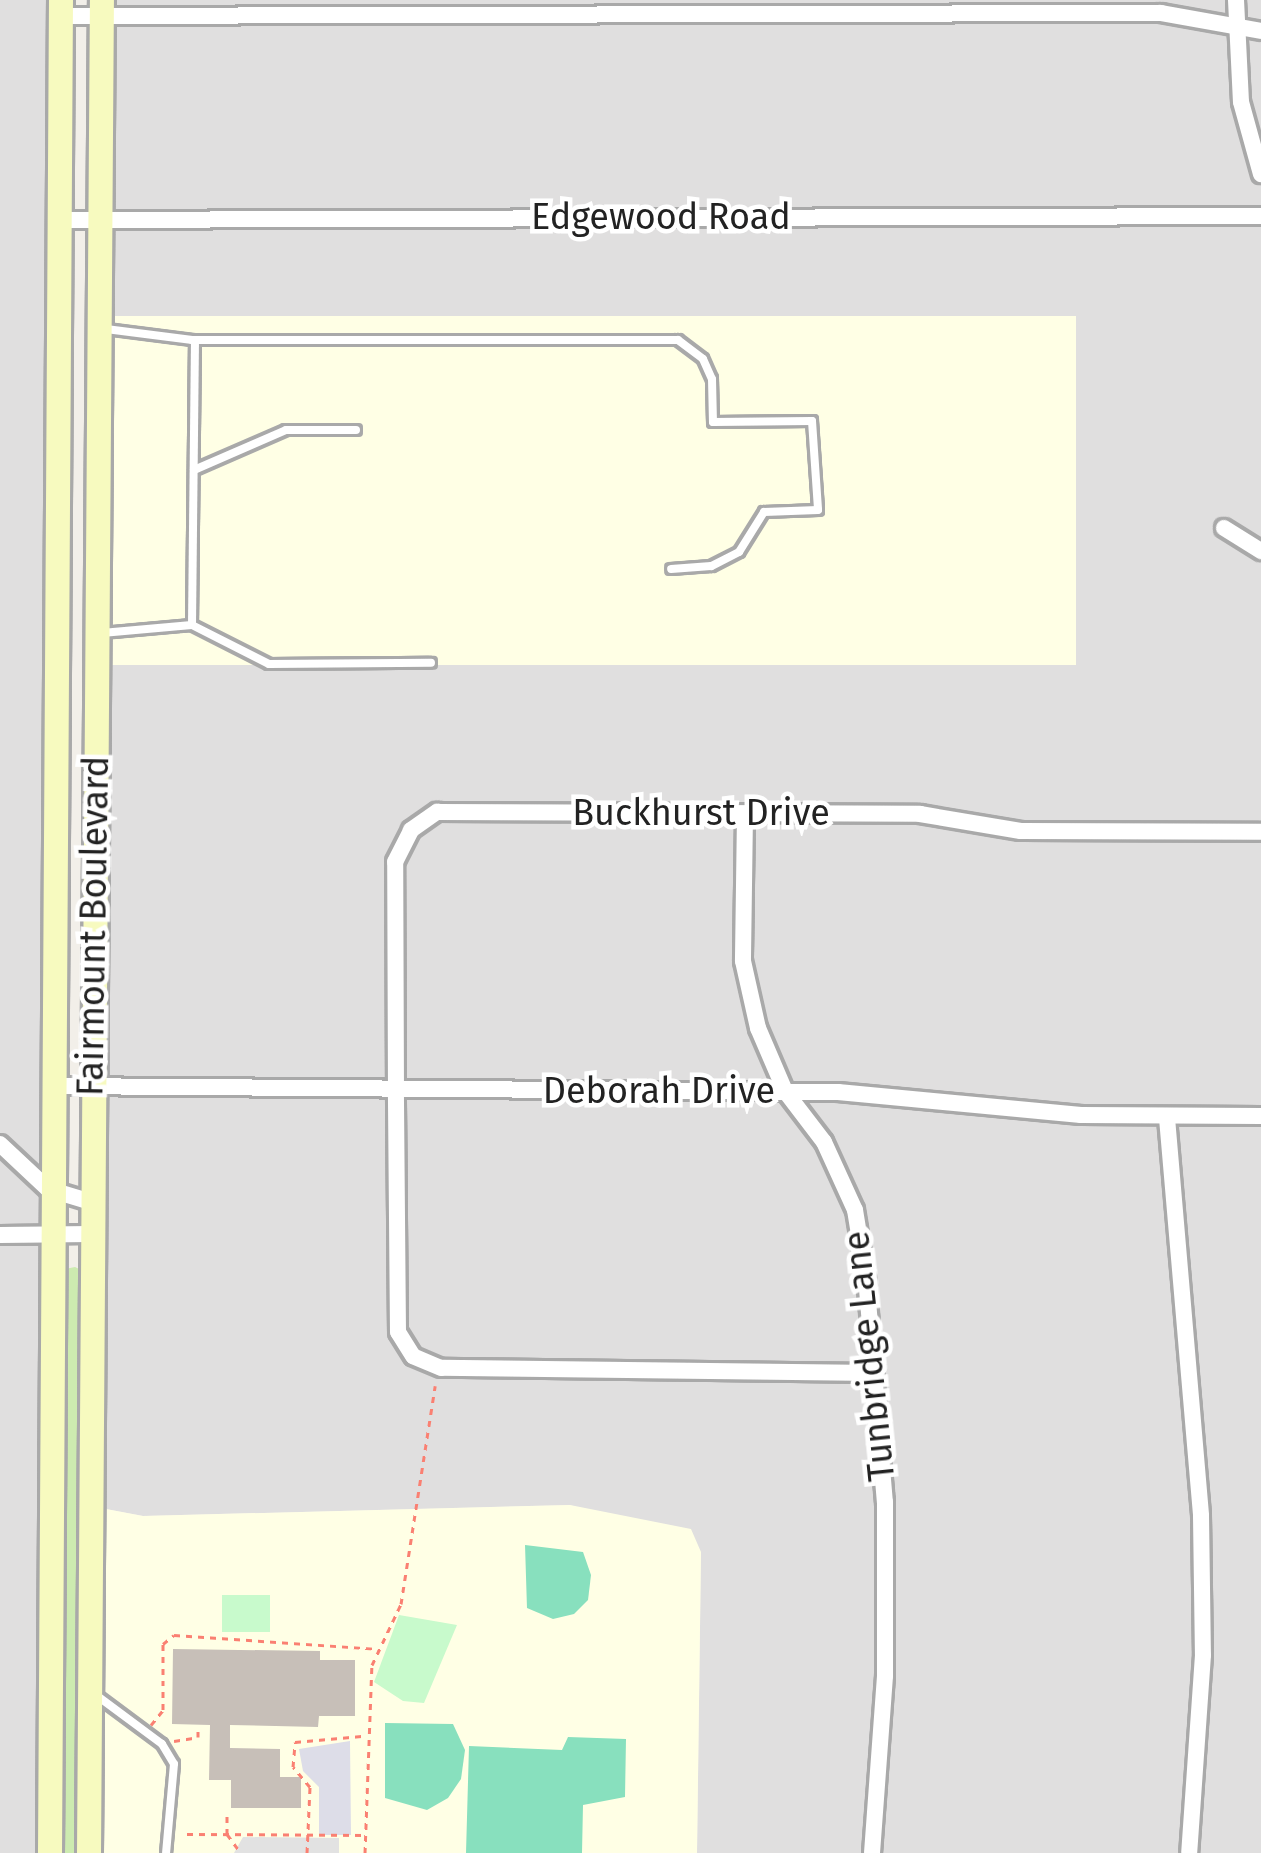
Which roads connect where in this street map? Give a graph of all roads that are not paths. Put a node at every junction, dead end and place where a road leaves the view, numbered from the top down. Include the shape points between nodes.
1 (1235, 0) edge
2 (436, 7) edge
3 (62, 8) edge
4 (102, 8) edge
5 (1236, 26) junction
6 (1261, 32) edge
7 (1261, 174) edge
8 (1261, 216) edge
9 (62, 220) junction
10 (101, 220) junction
11 (100, 328) junction
12 (196, 340) junction
13 (356, 430) dead end
14 (194, 470) junction
15 (1224, 528) dead end
16 (1261, 551) edge
17 (671, 569) dead end
18 (192, 625) junction
19 (97, 632) junction
20 (431, 662) dead end
21 (746, 814) junction
22 (1261, 832) edge
23 (56, 1086) junction
24 (93, 1087) junction
25 (784, 1091) junction
26 (396, 1093) junction
27 (1261, 1116) edge
28 (1167, 1118) junction
29 (0, 1144) edge
30 (54, 1192) junction
31 (91, 1202) junction
32 (91, 1234) junction
33 (0, 1235) edge
34 (54, 1235) junction
35 (875, 1373) junction
36 (90, 1690) junction
37 (50, 1853) edge
38 (88, 1853) edge
39 (166, 1853) edge
40 (872, 1853) edge
41 (1189, 1853) edge

1 - 5 street
2 - 4 street
2 - 5 street via 1162,13
3 - 4 street
3 - 9 main road, Fairmount Boulevard
4 - 10 main road, Fairmount Boulevard
5 - 6 street
5 - 7 street via 1241,102
8 - 10 street, Edgewood Road
9 - 10 street, Edgewood Road
9 - 23 main road, Fairmount Boulevard
10 - 11 main road, Fairmount Boulevard
11 - 12 lane
11 - 19 main road, Fairmount Boulevard
12 - 14 lane
12 - 17 lane via 678,340 703,359 712,379 712,422 812,421 818,510 764,512 739,552 711,566
13 - 14 lane via 286,430
14 - 18 lane
15 - 16 street
18 - 19 lane
18 - 20 lane via 269,664
19 - 24 main road, Fairmount Boulevard
21 - 22 street, Buckhurst Drive via 920,814 1021,831
21 - 25 street, Tunbridge Lane via 743,961
21 - 26 street, Buckhurst Drive via 437,812 411,830 395,862
23 - 24 street, Deborah Drive
23 - 30 main road, Fairmount Boulevard
24 - 26 street, Deborah Drive
24 - 31 main road, Fairmount Boulevard
25 - 26 street, Deborah Drive
25 - 28 street, Deborah Drive
25 - 35 street, Tunbridge Lane via 824,1142 855,1210
26 - 35 street, Buckhurst Drive via 398,1332 413,1356 441,1368
27 - 28 street, Deborah Drive
28 - 41 street via 1201,1516 1203,1655
29 - 30 street
30 - 31 street
30 - 34 main road, Fairmount Boulevard
31 - 32 main road, Fairmount Boulevard
32 - 34 street
32 - 36 main road, Fairmount Boulevard
33 - 34 street
34 - 37 main road, Fairmount Boulevard
35 - 40 street, Tunbridge Lane via 885,1676
36 - 38 main road, Fairmount Boulevard
36 - 39 lane via 162,1744 174,1764

